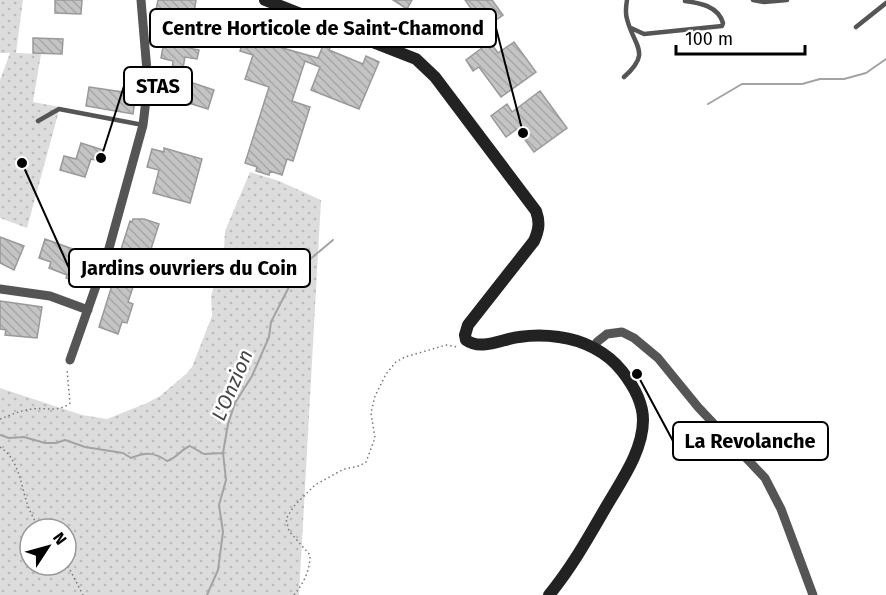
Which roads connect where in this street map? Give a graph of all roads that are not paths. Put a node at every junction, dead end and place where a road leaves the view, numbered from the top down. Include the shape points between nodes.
1 (141, 0) edge
2 (265, 0) edge
3 (627, 0) edge
4 (753, 0) edge
5 (787, 0) edge
6 (685, 1) edge
7 (886, 3) edge
8 (856, 27) dead end
9 (631, 28) junction
10 (624, 77) dead end
11 (38, 121) dead end
12 (143, 125) junction
13 (0, 289) edge
14 (88, 310) junction
15 (594, 348) junction
16 (70, 360) road end
17 (549, 595) edge
18 (813, 595) edge

1 - 12 street via 148,82
2 - 15 main road via 416,59 435,76 536,211 538,232 534,241 468,325 466,340 482,345 543,336 578,341
3 - 9 lane
4 - 5 lane
6 - 9 lane via 706,5 721,16 722,26 644,34
7 - 8 lane
9 - 10 lane via 639,55 634,68
11 - 12 lane via 59,109
12 - 14 street
13 - 14 street via 50,296
14 - 16 street
15 - 17 main road via 607,356 633,386 641,404 642,433 627,470 570,570
15 - 18 street via 607,334 622,332 634,338 658,358 765,478 781,509

